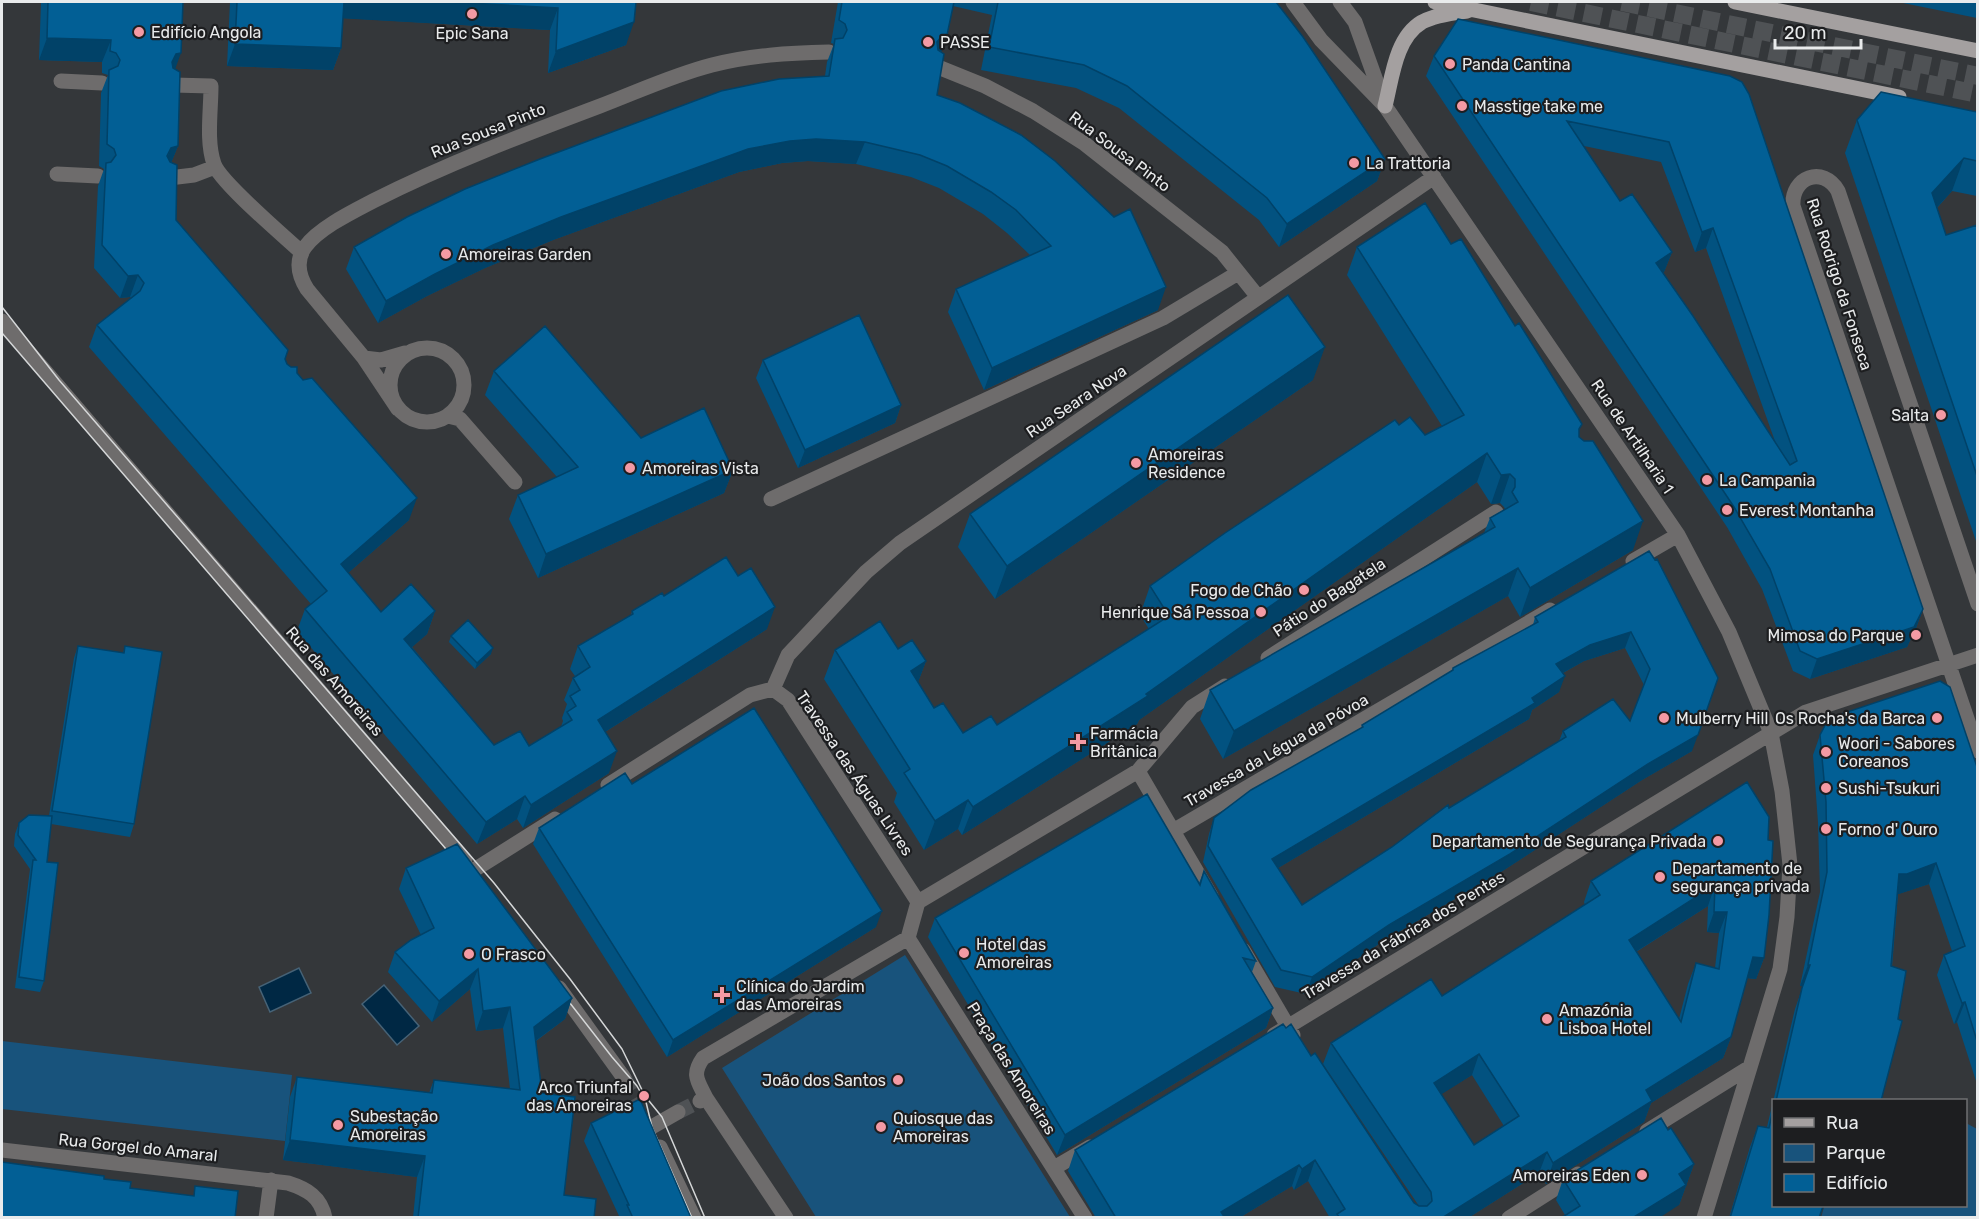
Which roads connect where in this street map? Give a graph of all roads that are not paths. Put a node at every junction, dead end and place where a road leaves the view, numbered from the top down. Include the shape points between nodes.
1 (1293, 2) edge
2 (1340, 2) edge
3 (1435, 2) edge
4 (1735, 2) edge
5 (1770, 5) edge
6 (1473, 9) junction
7 (1977, 51) edge
8 (829, 52) dead end
9 (938, 67) edge
10 (61, 81) dead end
11 (102, 83) dead end
12 (173, 85) edge
13 (1911, 99) edge
14 (1385, 106) junction
15 (215, 167) junction
16 (57, 174) dead end
17 (98, 176) dead end
18 (1434, 177) junction
19 (169, 178) edge
20 (302, 252) junction
21 (1238, 273) junction
22 (1258, 297) junction
23 (2, 321) edge
24 (409, 351) junction
25 (364, 358) junction
26 (398, 409) junction
27 (448, 416) junction
28 (515, 482) dead end
29 (771, 499) dead end
30 (1496, 512) edge
31 (1678, 535) junction
32 (1617, 571) edge
33 (1566, 601) edge
34 (1977, 604) edge
35 (1977, 655) edge
36 (1948, 665) junction
37 (773, 689) junction
38 (1771, 733) junction
39 (1977, 751) edge
40 (1138, 771) junction
41 (600, 791) edge
42 (569, 810) edge
43 (1173, 831) junction
44 (918, 902) junction
45 (1221, 913) edge
46 (1233, 934) edge
47 (908, 938) junction
48 (549, 975) edge
49 (1287, 1027) junction
50 (1257, 1045) edge
51 (1300, 1046) edge
52 (1750, 1067) junction
53 (624, 1078) tunnel mouth
54 (678, 1112) tunnel mouth
55 (1104, 1138) edge
56 (1630, 1142) edge
57 (2, 1150) edge
58 (1590, 1167) edge
59 (1054, 1168) junction
60 (271, 1180) junction
61 (266, 1218) edge
62 (325, 1218) edge
63 (694, 1218) edge
64 (786, 1218) edge
65 (1085, 1218) edge
66 (1509, 1218) edge
67 (1704, 1218) edge

1 - 14 street via 1321,40
2 - 14 street via 1355,22
3 - 6 main road
4 - 5 main road
5 - 7 main road
6 - 13 main road
6 - 14 main road via 1429,19 1410,33 1400,50
8 - 20 street, Rua Sousa Pinto via 752,56 710,66 567,118 411,182 352,212 314,237
9 - 21 street, Rua Sousa Pinto via 1034,111 1085,144 1222,252
10 - 11 street
12 - 15 street via 211,86 211,152
14 - 18 street, Rua de Artilharia 1
15 - 19 street
15 - 20 street
16 - 17 street
18 - 22 street, Rua Seara Nova
18 - 31 street, Rua de Artilharia 1 via 1608,441
20 - 25 street via 300,276 307,289
21 - 22 street, Rua Sousa Pinto
21 - 29 street via 1163,318
22 - 37 street, Rua Seara Nova via 900,543 866,572 788,655
23 - 42 street, Rua das Amoreiras via 477,875
24 - 25 street via 381,360
24 - 26 street via 392,370 389,384
24 - 27 street via 435,348 446,352 459,366 465,384 463,396
25 - 26 street
26 - 27 street via 422,422
27 - 28 street via 460,419
30 - 40 street, Pátio do Bagatela via 1192,707
31 - 32 street
31 - 38 street, Rua de Artilharia 1 via 1729,632
33 - 43 street, Travessa da Légua da Póvoa
34 - 36 street, Rua Rodrigo da Fonseca via 1838,191 1822,177 1809,178 1797,186 1793,206
35 - 36 street, Travessa da Fábrica dos Pentes
36 - 38 street, Travessa da Fábrica dos Pentes via 1806,712
36 - 39 street, Rua Rodrigo da Fonseca
37 - 41 street, Travessa das Águas Livres via 750,695
37 - 44 street, Travessa das Águas Livres via 788,700
38 - 49 street, Travessa da Fábrica dos Pentes
38 - 52 street, Rua de Artilharia 1 via 1790,865 1787,917 1780,969
40 - 43 street
40 - 44 street
43 - 45 street
44 - 47 street
46 - 49 street
47 - 59 street, Praça das Amoreiras
47 - 64 street via 703,1058 697,1068 703,1099
48 - 53 street
49 - 50 street, Travessa da Fábrica dos Pentes
49 - 51 street
52 - 56 street
52 - 67 street, Rua de Artilharia 1
54 - 63 street via 648,1123
55 - 59 street
57 - 60 street, Rua Gorgel do Amaral
58 - 66 street
59 - 65 street, Praça das Amoreiras
60 - 61 street
60 - 62 street, Rua Gorgel do Amaral via 312,1194

